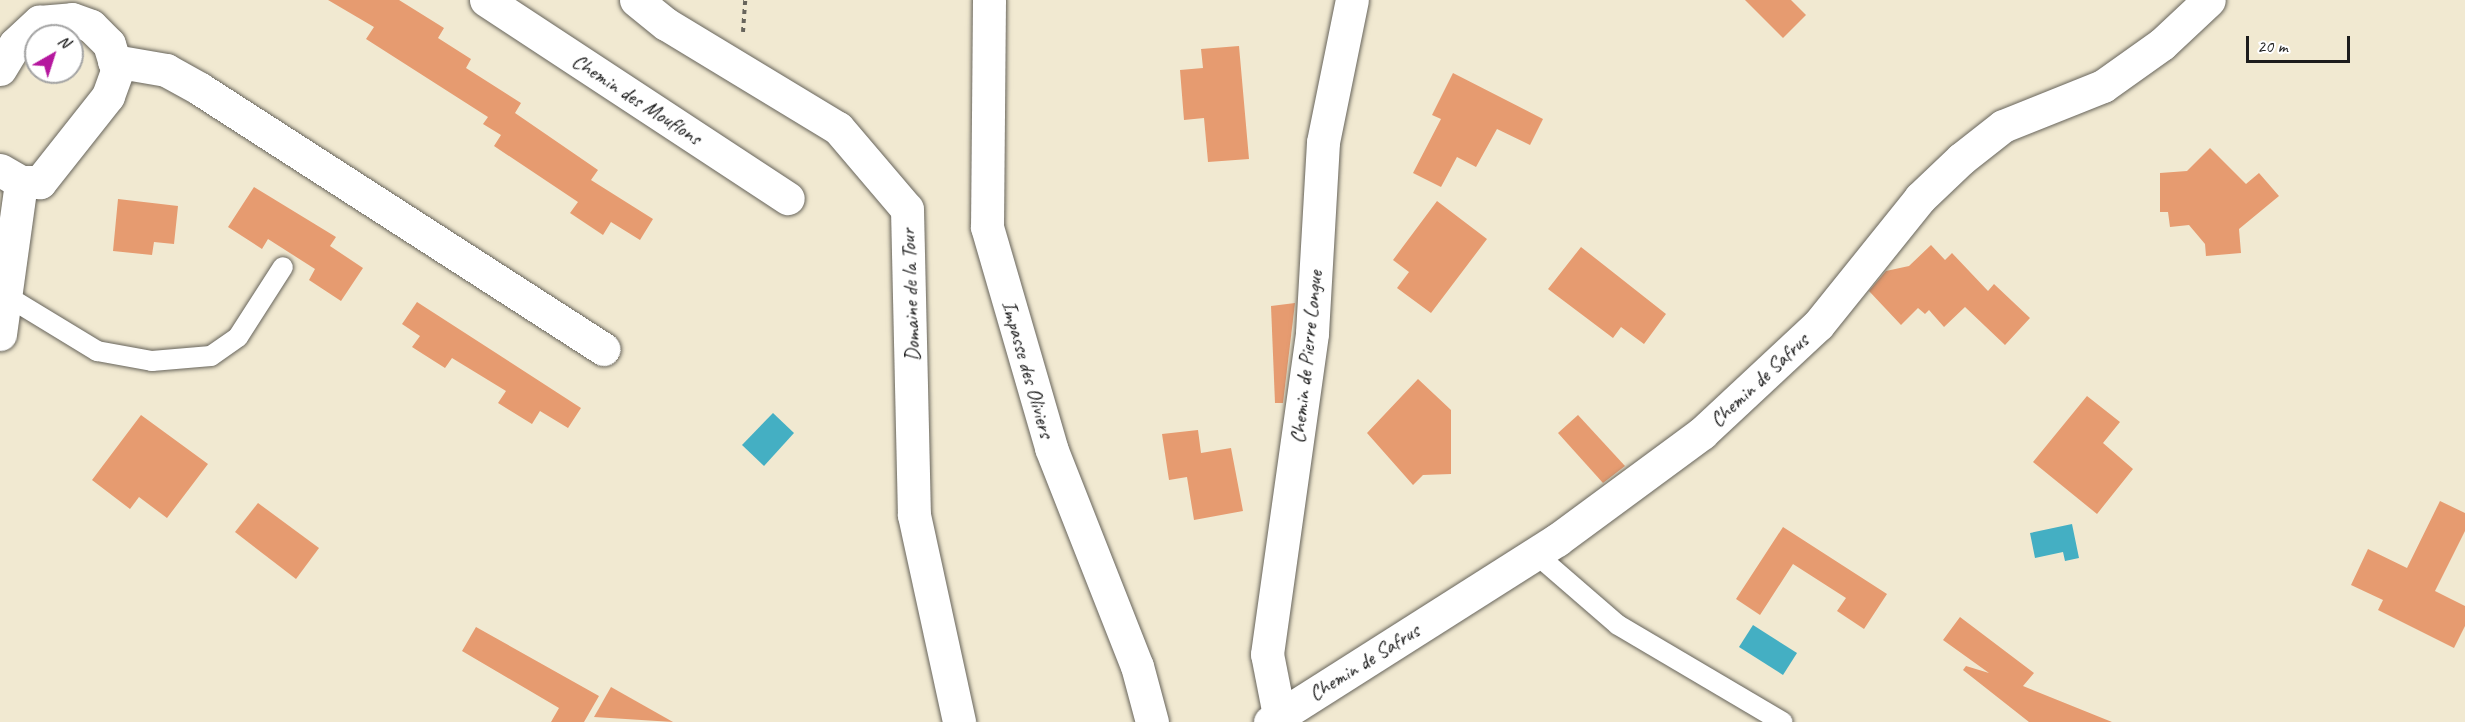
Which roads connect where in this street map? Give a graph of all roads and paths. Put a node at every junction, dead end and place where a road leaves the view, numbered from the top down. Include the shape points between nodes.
1 (486, 0) edge
2 (636, 0) edge
3 (988, 0) edge
4 (1352, 0) edge
5 (2209, 0) edge
6 (49, 10) edge
7 (114, 60) junction
8 (0, 69) edge
9 (10, 176) edge
10 (788, 198) dead end
11 (283, 267) dead end
12 (5, 295) junction
13 (0, 334) edge
14 (603, 349) dead end
15 (1536, 554) junction
16 (1274, 718) edge
17 (959, 722) edge
18 (1152, 722) edge
19 (1783, 722) edge

1 - 10 street, Chemin des Mouflons
2 - 17 street, Domaine de la Tour via 666,24 838,128 907,209 914,515
3 - 18 street, Impasse des Oliviers via 987,226 1051,448 1137,666
4 - 16 street, Chemin de Pierre Longue via 1323,142 1312,333 1267,654
5 - 15 street, Chemin de Safrus via 2162,44 2103,86 2003,126 1961,159 1920,198 1818,325 1710,426
6 - 7 street via 91,26 109,44
6 - 8 street via 15,44
7 - 9 street via 117,71 108,96 61,162 40,182
7 - 14 street via 166,70 200,89
9 - 12 street
11 - 12 lane via 238,337 211,356 152,360 98,351
12 - 13 street
15 - 16 street, Chemin de Safrus
15 - 19 lane via 1618,625

